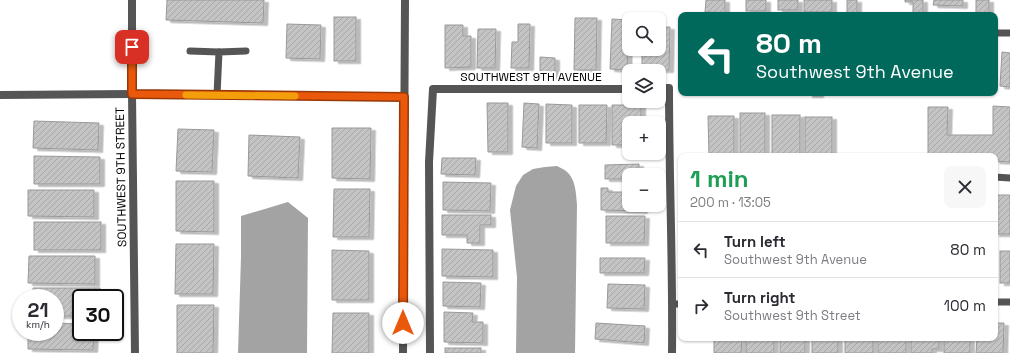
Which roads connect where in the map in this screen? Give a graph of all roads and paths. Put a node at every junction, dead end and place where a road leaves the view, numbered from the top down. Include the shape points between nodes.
1 (132, 0) edge
2 (405, 0) edge
3 (998, 33) edge
4 (1010, 33) edge
5 (190, 51) dead end
6 (246, 51) dead end
7 (219, 52) junction
8 (666, 88) edge
9 (622, 89) edge
10 (132, 94) junction
11 (0, 95) edge
12 (217, 95) junction
13 (404, 97) junction
14 (998, 177) edge
15 (1010, 178) edge
16 (998, 302) edge
17 (1010, 302) edge
18 (677, 304) edge
19 (135, 353) edge
20 (403, 353) edge
21 (430, 353) edge
22 (672, 353) edge

1 - 10 street, SOUTHWEST 9TH STREET
2 - 13 street
3 - 4 lane
5 - 7 lane
6 - 7 lane
7 - 12 lane
8 - 18 street via 669,88 669,168
9 - 21 street, SOUTHWEST 9TH AVENUE via 433,89 429,162
10 - 11 street
10 - 12 street
10 - 19 street, SOUTHWEST 9TH STREET
12 - 13 street
13 - 20 street
14 - 15 lane
16 - 17 lane
18 - 22 street

